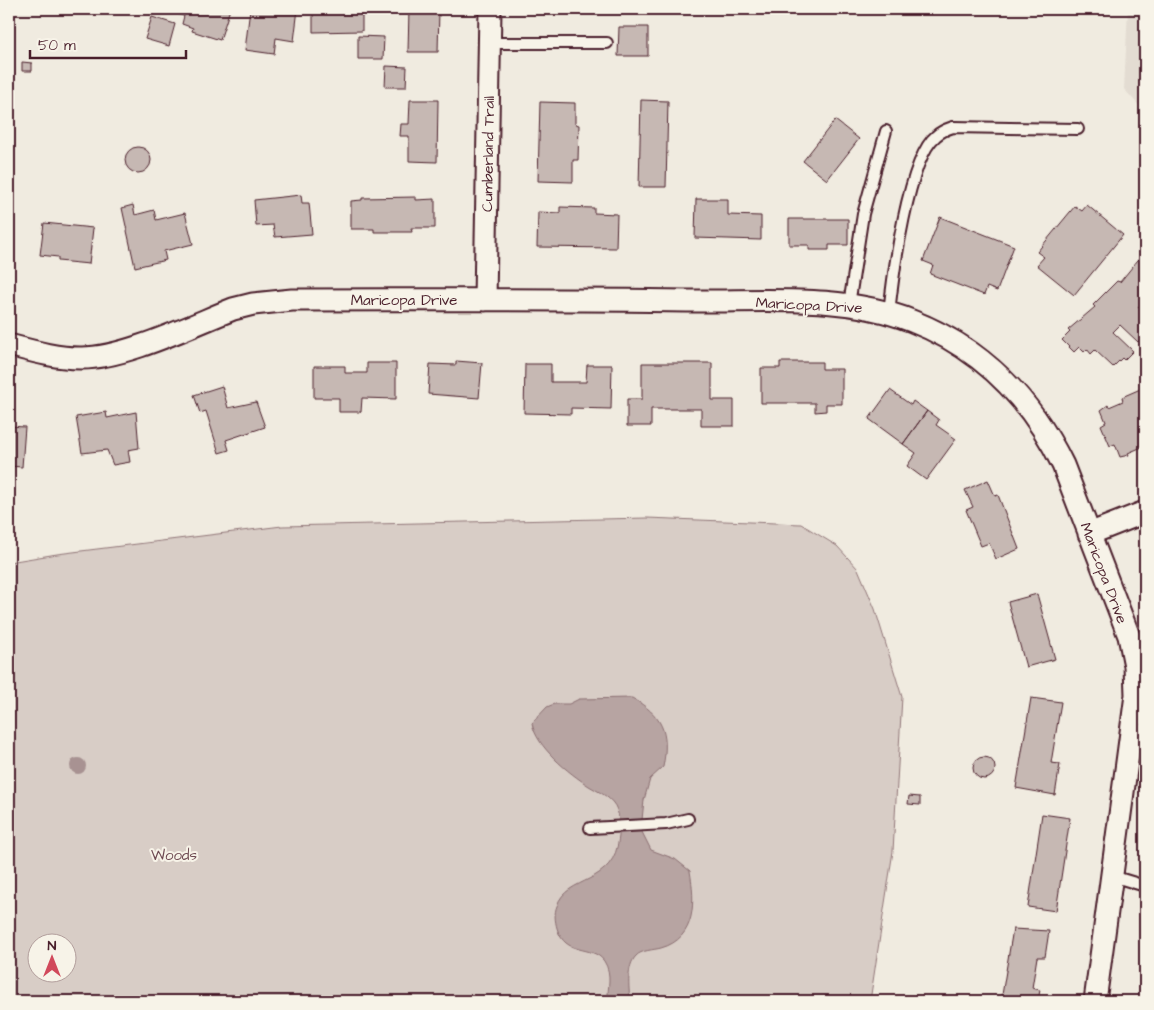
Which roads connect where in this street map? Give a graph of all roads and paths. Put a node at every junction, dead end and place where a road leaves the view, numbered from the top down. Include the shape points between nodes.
1 (490, 9) edge
2 (490, 43) junction
3 (607, 43) dead end
4 (1078, 129) dead end
5 (886, 131) dead end
6 (485, 300) junction
7 (849, 305) junction
8 (889, 313) junction
9 (9, 345) edge
10 (1145, 512) edge
11 (1088, 534) junction
12 (688, 819) dead end
13 (590, 828) dead end
14 (1112, 876) junction
15 (1145, 886) edge
16 (1095, 1001) edge

1 - 2 street, Cumberland Trail
2 - 3 lane
2 - 6 street, Cumberland Trail
4 - 8 lane via 953,126 935,136 917,169 895,255
5 - 7 lane via 863,214
6 - 7 street, Maricopa Drive via 818,302
6 - 9 street, Maricopa Drive via 292,300 253,304 105,356 59,357
7 - 8 street, Maricopa Drive
8 - 11 street, Maricopa Drive via 954,342 993,369 1010,386 1053,443
10 - 11 street
11 - 14 street, Maricopa Drive via 1129,636 1135,666 1136,695
12 - 13 lane via 666,824
14 - 15 lane
14 - 16 street, Maricopa Drive

